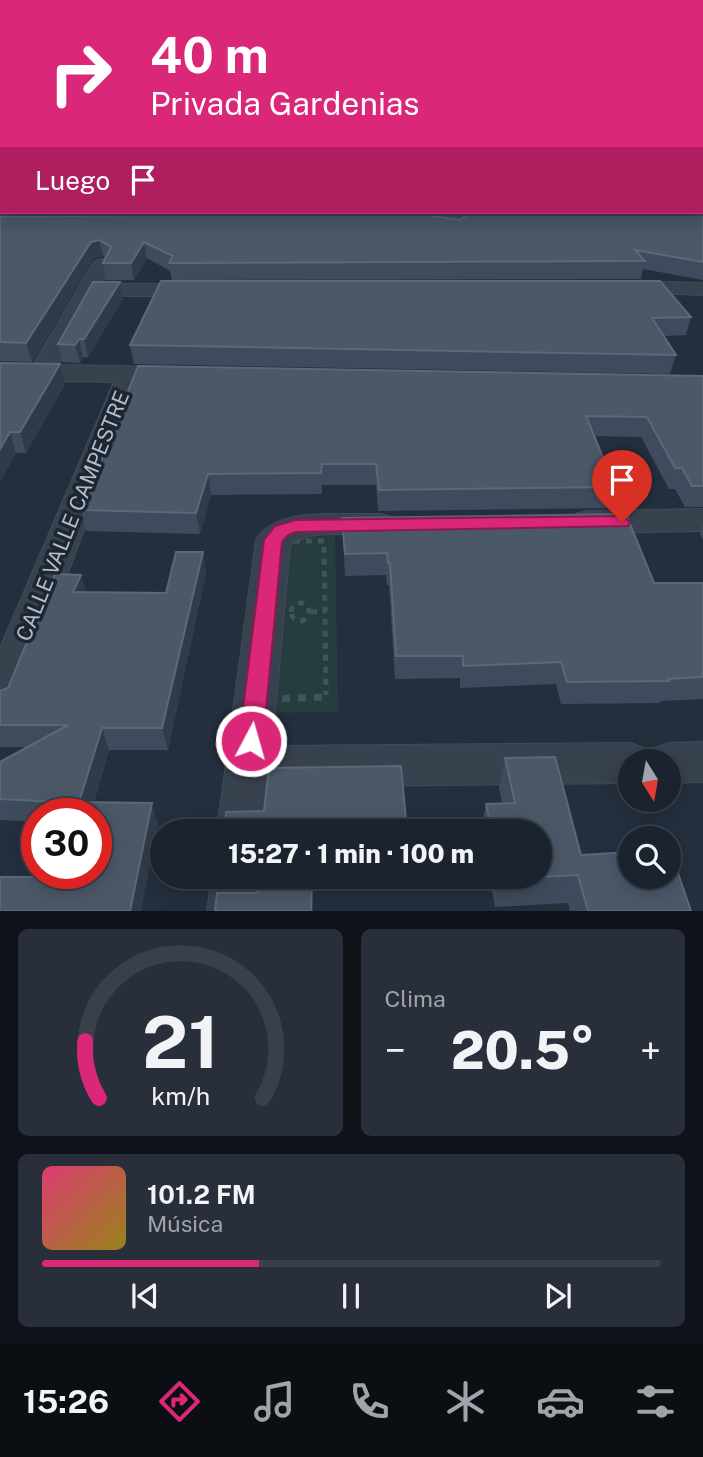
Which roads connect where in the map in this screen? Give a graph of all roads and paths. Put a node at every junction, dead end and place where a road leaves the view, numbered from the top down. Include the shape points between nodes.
1 (102, 265) edge
2 (609, 287) edge
3 (212, 289) edge
4 (89, 290) junction
5 (699, 292) edge
6 (0, 372) edge
7 (41, 373) junction
8 (130, 374) junction
9 (200, 376) edge
10 (703, 520) edge
11 (554, 523) edge
12 (404, 525) edge
13 (326, 611) dead end
14 (311, 612) dead end
15 (0, 697) edge
16 (703, 762) edge
17 (618, 763) edge
18 (681, 763) edge
19 (248, 767) junction
20 (242, 819) edge
21 (236, 889) edge
22 (233, 911) edge

1 - 4 street
2 - 5 street
3 - 4 street
4 - 7 street
6 - 7 street
7 - 8 street
8 - 9 street
8 - 15 street, CALLE VALLE CAMPESTRE
10 - 11 street
12 - 19 street via 296,526 281,530 273,540
13 - 14 path
16 - 18 street
17 - 19 street
19 - 20 street
21 - 22 street

